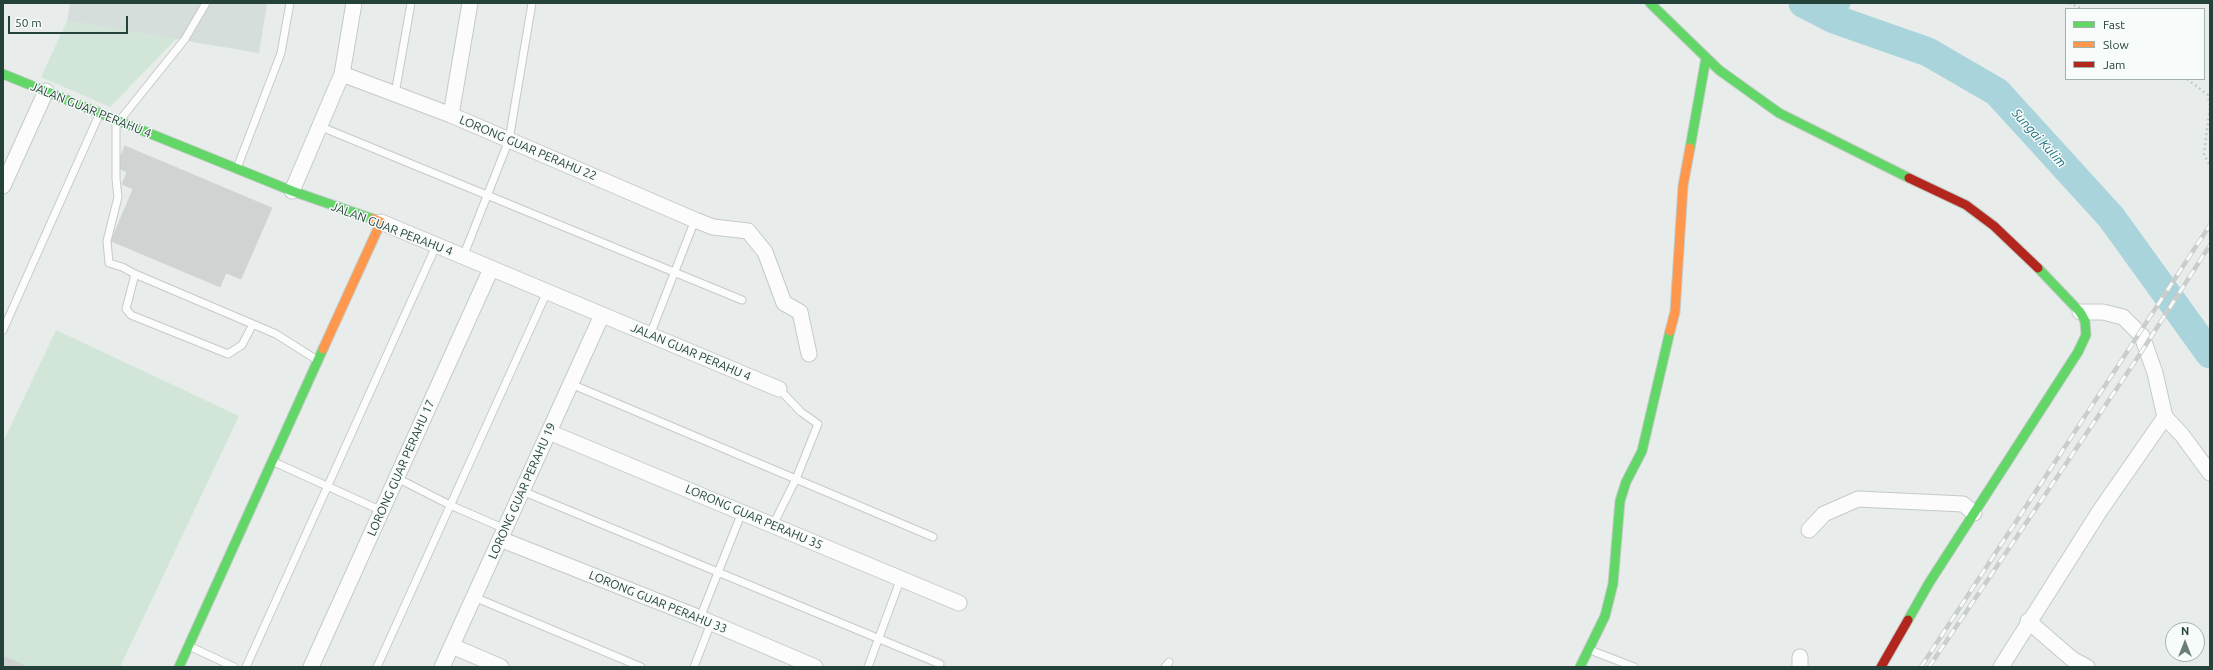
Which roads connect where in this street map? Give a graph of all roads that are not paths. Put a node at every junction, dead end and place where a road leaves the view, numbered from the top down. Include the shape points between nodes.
1 (206, 3) edge
2 (290, 3) edge
3 (354, 3) edge
4 (411, 3) edge
5 (470, 3) edge
6 (532, 3) edge
7 (1650, 3) edge
8 (1706, 58) junction
9 (3, 74) edge
10 (342, 74) junction
11 (46, 91) junction
12 (395, 94) junction
13 (100, 114) junction
14 (451, 115) junction
15 (117, 121) junction
16 (319, 126) junction
17 (509, 140) junction
18 (237, 168) junction
19 (3, 186) edge
20 (292, 191) junction
21 (489, 195) junction
22 (695, 220) junction
23 (381, 222) junction
24 (436, 246) junction
25 (463, 257) junction
26 (491, 269) junction
27 (674, 272) junction
28 (136, 274) junction
29 (547, 292) junction
30 (742, 300) dead end
31 (2080, 312) junction
32 (602, 315) junction
33 (253, 324) junction
34 (3, 330) edge
35 (650, 335) junction
36 (808, 354) dead end
37 (318, 360) junction
38 (571, 384) junction
39 (779, 389) joint
40 (2165, 417) junction
41 (549, 432) junction
42 (272, 461) junction
43 (2210, 473) edge
44 (396, 478) junction
45 (796, 479) junction
46 (327, 487) junction
47 (522, 491) junction
48 (450, 505) junction
49 (382, 511) junction
50 (742, 512) junction
51 (1974, 513) junction
52 (773, 525) junction
53 (1809, 530) dead end
54 (503, 534) junction
55 (933, 537) dead end
56 (718, 573) junction
57 (901, 578) junction
58 (474, 597) junction
59 (959, 603) dead end
60 (705, 621) junction
61 (2028, 621) junction
62 (877, 638) junction
63 (189, 646) junction
64 (452, 646) junction
65 (1588, 649) junction
66 (940, 664) dead end
67 (179, 667) edge
68 (234, 667) edge
69 (246, 667) edge
70 (311, 667) edge
71 (377, 667) edge
72 (442, 667) edge
73 (501, 667) edge
74 (641, 667) edge
75 (694, 667) edge
76 (815, 667) edge
77 (868, 667) edge
78 (1580, 667) edge
79 (1634, 667) edge
80 (1881, 667) edge
81 (2001, 667) edge
82 (2087, 667) edge

1 - 15 lane via 185,39
2 - 18 lane via 281,53
3 - 10 street
4 - 12 lane
5 - 14 street
6 - 17 lane
7 - 8 street
8 - 31 street via 1779,113 1966,205 1994,226
8 - 65 street via 1683,186 1675,312 1642,451 1626,482 1620,501 1613,584 1604,616
9 - 11 street, JALAN GUAR PERAHU 4
10 - 12 street, LORONG GUAR PERAHU 22
10 - 16 street
11 - 13 street, JALAN GUAR PERAHU 4
11 - 19 street
12 - 14 street, LORONG GUAR PERAHU 22
13 - 15 street, JALAN GUAR PERAHU 4
13 - 34 lane
14 - 17 street, LORONG GUAR PERAHU 22
15 - 18 street, JALAN GUAR PERAHU 4
15 - 28 lane via 118,197 107,241 109,263
16 - 20 street
16 - 21 lane
17 - 21 lane
17 - 22 street, LORONG GUAR PERAHU 22
18 - 20 street, JALAN GUAR PERAHU 4
20 - 23 street, JALAN GUAR PERAHU 4
21 - 25 lane
21 - 27 lane
22 - 27 lane
22 - 36 street, LORONG GUAR PERAHU 22 via 713,227 748,231 757,240 765,252 784,303 800,312
23 - 24 street, JALAN GUAR PERAHU 4
23 - 37 street
24 - 25 street, JALAN GUAR PERAHU 4
24 - 46 lane
25 - 26 street, JALAN GUAR PERAHU 4
26 - 29 street, JALAN GUAR PERAHU 4
26 - 44 street, LORONG GUAR PERAHU 17
27 - 30 lane
27 - 35 lane
28 - 33 lane
28 - 33 lane via 126,309 131,314 228,354 242,345
29 - 32 street, JALAN GUAR PERAHU 4
29 - 48 lane
31 - 40 street via 2103,312 2123,317 2142,336 2155,374
31 - 51 street via 2085,321 2086,335 2078,352
32 - 35 street, JALAN GUAR PERAHU 4
32 - 38 street, LORONG GUAR PERAHU 19
33 - 37 lane via 288,340
35 - 39 street, JALAN GUAR PERAHU 4
37 - 42 street
38 - 41 street, LORONG GUAR PERAHU 19
38 - 45 lane
39 - 45 lane via 800,412 818,424
40 - 43 street
40 - 61 street
41 - 47 street, LORONG GUAR PERAHU 19
41 - 50 street, LORONG GUAR PERAHU 35
42 - 46 lane
42 - 63 street
44 - 48 lane
44 - 49 street, LORONG GUAR PERAHU 17
45 - 52 lane
45 - 55 lane
46 - 49 lane
46 - 69 lane
47 - 54 street, LORONG GUAR PERAHU 19
47 - 56 lane
48 - 54 lane
48 - 71 lane
49 - 70 street, LORONG GUAR PERAHU 17
50 - 52 street, LORONG GUAR PERAHU 35
50 - 56 lane
51 - 53 street via 1963,504 1858,499 1824,514
51 - 80 street via 1929,583
52 - 57 street, LORONG GUAR PERAHU 35
54 - 58 street, LORONG GUAR PERAHU 19
54 - 60 street, LORONG GUAR PERAHU 33
56 - 60 lane
56 - 62 lane
57 - 59 street, LORONG GUAR PERAHU 35
57 - 62 lane
58 - 64 street, LORONG GUAR PERAHU 19
58 - 74 lane
60 - 75 lane
60 - 76 street, LORONG GUAR PERAHU 33
61 - 81 street
61 - 82 street via 2072,659
62 - 66 lane
62 - 77 lane
63 - 67 street
63 - 68 lane
64 - 72 street, LORONG GUAR PERAHU 19
64 - 73 street
65 - 78 street
65 - 79 lane

